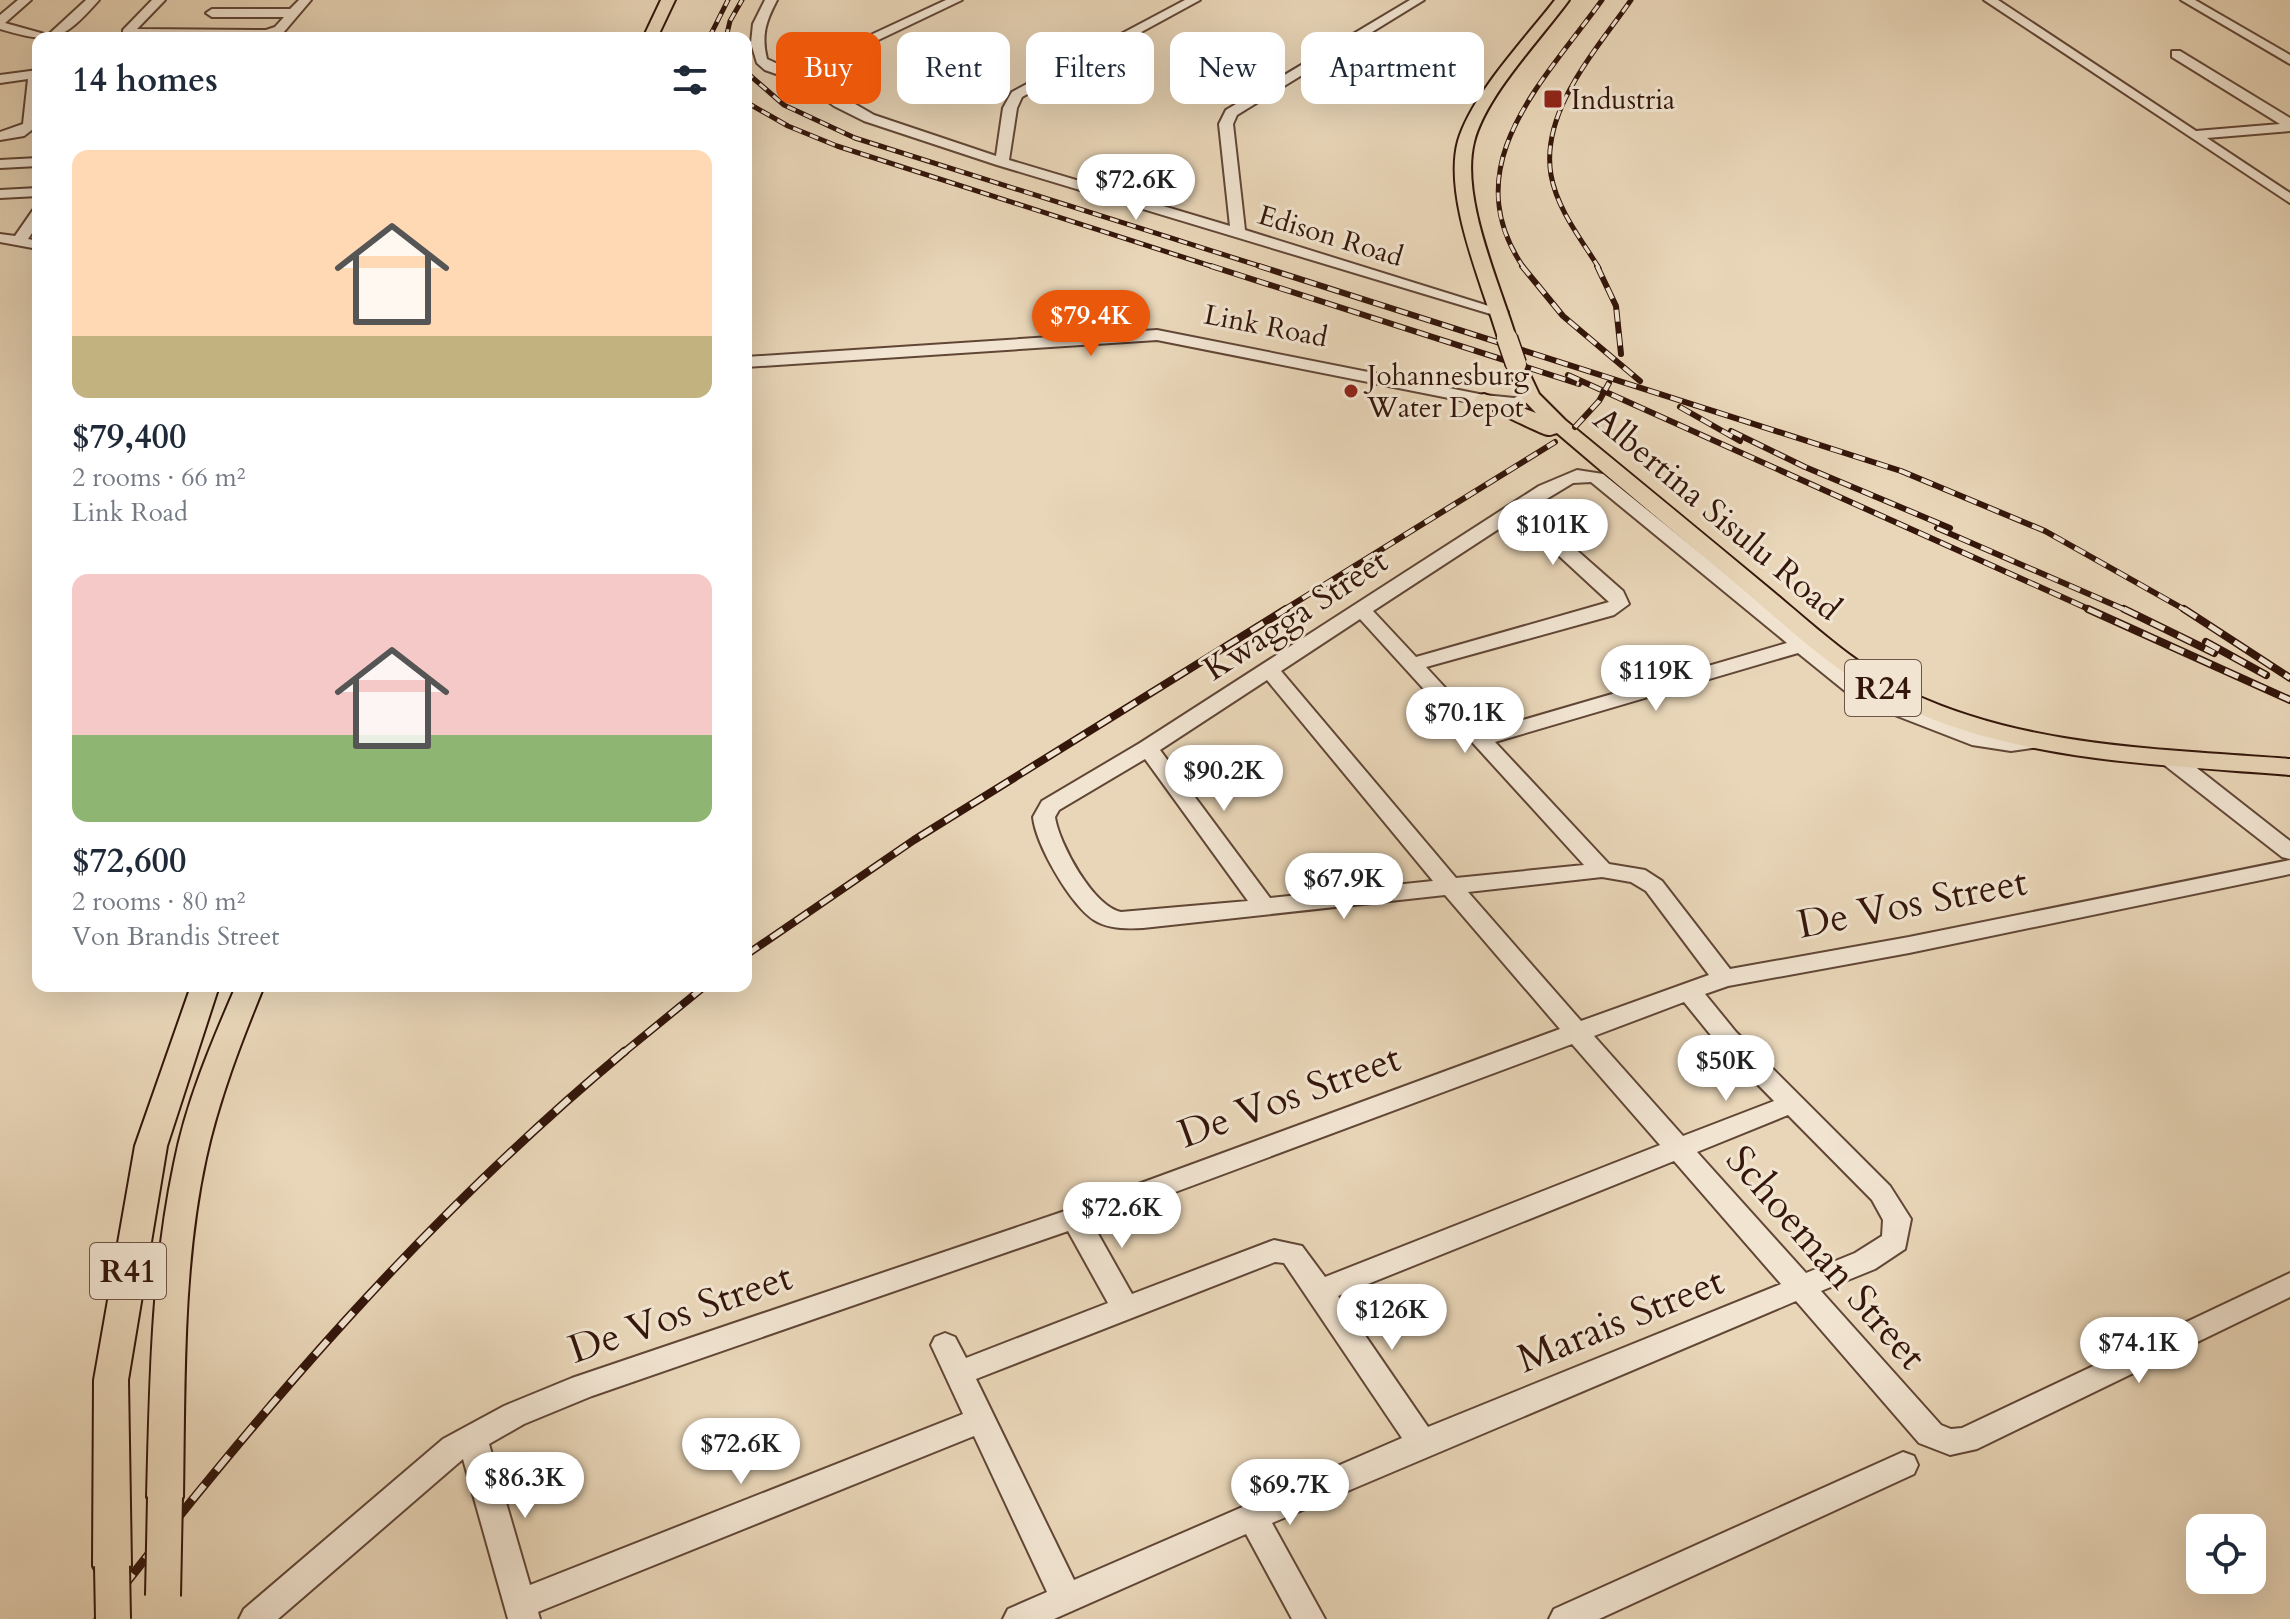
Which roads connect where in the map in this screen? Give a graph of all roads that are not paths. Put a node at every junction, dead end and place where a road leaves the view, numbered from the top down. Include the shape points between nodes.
1 (25, 0) edge
2 (93, 0) edge
3 (159, 0) edge
4 (225, 0) edge
5 (305, 0) edge
6 (668, 0) edge
7 (771, 0) edge
8 (956, 0) edge
9 (1194, 0) edge
10 (1418, 0) edge
11 (1562, 0) edge
12 (1990, 0) edge
13 (2187, 0) edge
14 (212, 13) junction
15 (294, 13) junction
16 (0, 23) edge
17 (55, 32) edge
18 (128, 32) edge
19 (194, 32) edge
20 (273, 32) edge
21 (653, 32) edge
22 (32, 33) edge
23 (881, 35) edge
24 (2176, 54) dead end
25 (2290, 60) edge
26 (776, 69) edge
27 (32, 75) edge
28 (0, 79) edge
29 (841, 104) edge
30 (32, 109) edge
31 (2290, 125) edge
32 (2195, 135) junction
33 (0, 136) edge
34 (32, 162) edge
35 (1002, 162) junction
36 (0, 164) edge
37 (32, 192) edge
38 (0, 194) edge
39 (2290, 199) edge
40 (32, 222) edge
41 (1238, 234) junction
42 (0, 238) edge
43 (19, 241) junction
44 (32, 244) edge
45 (1500, 312) junction
46 (752, 362) edge
47 (1524, 383) junction
48 (1477, 396) junction
49 (1639, 490) junction
50 (1518, 508) junction
51 (1361, 609) junction
52 (1808, 643) junction
53 (1413, 664) junction
54 (1269, 670) junction
55 (1481, 739) junction
56 (1148, 748) junction
57 (2171, 759) junction
58 (2290, 767) edge
59 (2290, 852) edge
60 (2290, 867) edge
61 (1613, 871) junction
62 (1450, 886) junction
63 (1263, 905) junction
64 (1724, 978) junction
65 (1688, 990) junction
66 (203, 992) edge
67 (248, 992) edge
68 (1576, 1031) junction
69 (1791, 1104) junction
70 (1679, 1149) junction
71 (1075, 1218) junction
72 (2290, 1284) edge
73 (1801, 1288) junction
74 (1320, 1291) junction
75 (1125, 1308) junction
76 (945, 1345) dead end
77 (958, 1373) junction
78 (981, 1420) junction
79 (472, 1437) junction
80 (1422, 1443) junction
81 (1903, 1465) dead end
82 (1252, 1516) junction
83 (1066, 1598) junction
84 (162, 1607) edge
85 (522, 1611) edge
86 (113, 1619) edge
87 (255, 1619) edge
88 (1019, 1619) edge
89 (1309, 1619) edge
90 (1565, 1619) edge

1 - 16 street
2 - 17 street
3 - 18 street
4 - 14 street
5 - 15 street
6 - 21 main road
7 - 26 street, Edison Road via 759,24 758,53
8 - 23 street
9 - 35 street via 1017,95
10 - 41 street via 1227,118
11 - 45 main road, Albertina Sisulu Road / R24 via 1479,114 1465,144 1465,188
12 - 32 street
13 - 25 street
14 - 15 street
14 - 19 street
15 - 20 street
16 - 22 street
24 - 31 street
27 - 28 street
29 - 35 street, Edison Road
30 - 33 street via 30,126
31 - 32 street
32 - 39 street
34 - 36 street
35 - 41 street, Edison Road
37 - 38 street
40 - 43 street
41 - 45 street, Edison Road
42 - 43 street
43 - 44 street
45 - 47 main road, Albertina Sisulu Road / R24, bridge
46 - 48 street, Link Road via 1157,335
47 - 48 main road
47 - 49 main road, Albertina Sisulu Road / R24 via 1558,424
48 - 49 main road via 1533,418
49 - 52 main road, Albertina Sisulu Road / R24
50 - 51 street, Kwagga Street
50 - 52 street, Kwagga Street via 1574,475 1597,478
50 - 53 street via 1616,595 1619,604
51 - 53 street
51 - 54 street, Kwagga Street
52 - 55 street
52 - 57 main road, Albertina Sisulu Road / R24 via 1916,705 2039,741
53 - 55 street
54 - 56 street, Kwagga Street
54 - 62 street, Schoeman Street
55 - 61 street
56 - 63 street
56 - 63 street, Kwagga Street via 1050,806 1044,817 1045,832 1090,902 1101,914 1127,922
57 - 58 main road, Albertina Sisulu Road / R24
57 - 59 street
60 - 64 street, De Vos Street
61 - 62 street
61 - 64 street via 1646,880 1661,892
62 - 63 street
62 - 68 street, Schoeman Street
64 - 65 street, De Vos Street
65 - 68 street, De Vos Street
65 - 69 street
66 - 86 main road, R41, bridge via 151,1146 111,1380
67 - 84 main road, R41, bridge via 203,1117 185,1186 167,1403
68 - 70 street, Schoeman Street
68 - 71 street, De Vos Street
69 - 70 street
69 - 73 street, Marais Street via 1892,1208 1898,1229 1895,1241 1865,1261
70 - 73 street, Schoeman Street
70 - 74 street
71 - 75 street
71 - 79 street, De Vos Street via 597,1382
72 - 73 street, Schoeman Street via 1966,1440 1944,1441 1925,1431
73 - 80 street, Marais Street
74 - 75 street via 1292,1254 1279,1250
74 - 80 street
75 - 77 street
76 - 77 street
77 - 78 street
78 - 83 street
78 - 85 street
79 - 85 street
79 - 87 street, De Vos Street via 416,1477
80 - 82 street, Marais Street
81 - 90 street
82 - 83 street, Marais Street
82 - 89 street
83 - 88 street, Marais Street

